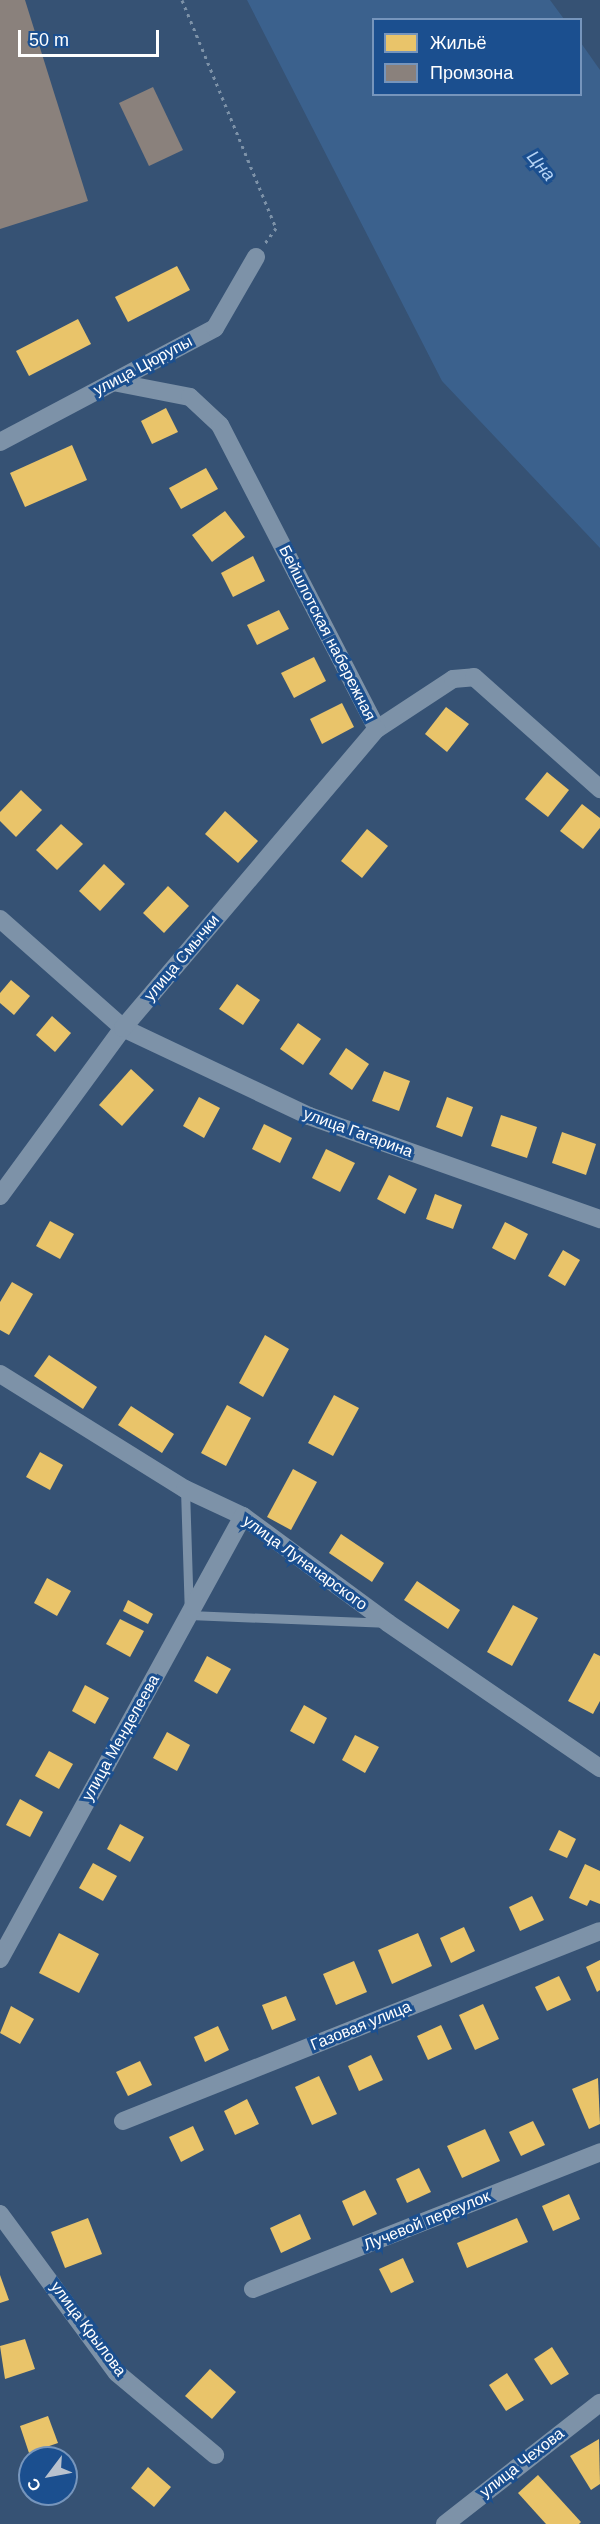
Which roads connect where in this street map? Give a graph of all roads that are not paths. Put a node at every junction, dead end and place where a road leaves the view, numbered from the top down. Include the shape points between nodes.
1 (256, 257) road end
2 (113, 382) junction
3 (0, 442) edge
4 (377, 729) junction
5 (600, 789) edge
6 (0, 919) edge
7 (123, 1028) junction
8 (0, 1196) edge
9 (600, 1219) edge
10 (0, 1374) edge
11 (185, 1489) junction
12 (243, 1516) junction
13 (189, 1616) junction
14 (388, 1623) junction
15 (600, 1768) edge
16 (600, 1931) edge
17 (0, 1959) edge
18 (123, 2121) dead end
19 (600, 2152) edge
20 (0, 2214) edge
21 (253, 2289) dead end
22 (600, 2403) edge
23 (215, 2455) dead end
24 (445, 2524) edge

1 - 2 street, улица Цюрупы via 214,328
2 - 3 street, улица Цюрупы
2 - 4 street, Бейшлотская набережная via 190,397 220,425
4 - 5 street, Бейшлотская набережная via 453,679 474,677
4 - 7 street, улица Смычки
6 - 7 street, улица Гагарина
7 - 8 street, улица Смычки
7 - 9 street, улица Гагарина via 309,1116
10 - 11 street, улица Луначарского
11 - 12 street, улица Луначарского
11 - 13 lane
12 - 13 street, улица Менделеева
12 - 14 street, улица Луначарского
13 - 14 lane
13 - 17 street, улица Менделеева
14 - 15 street, улица Луначарского
16 - 18 street, Газовая улица
19 - 21 street, Лучевой переулок
20 - 23 street, улица Крылова via 117,2373
22 - 24 street, улица Чехова

